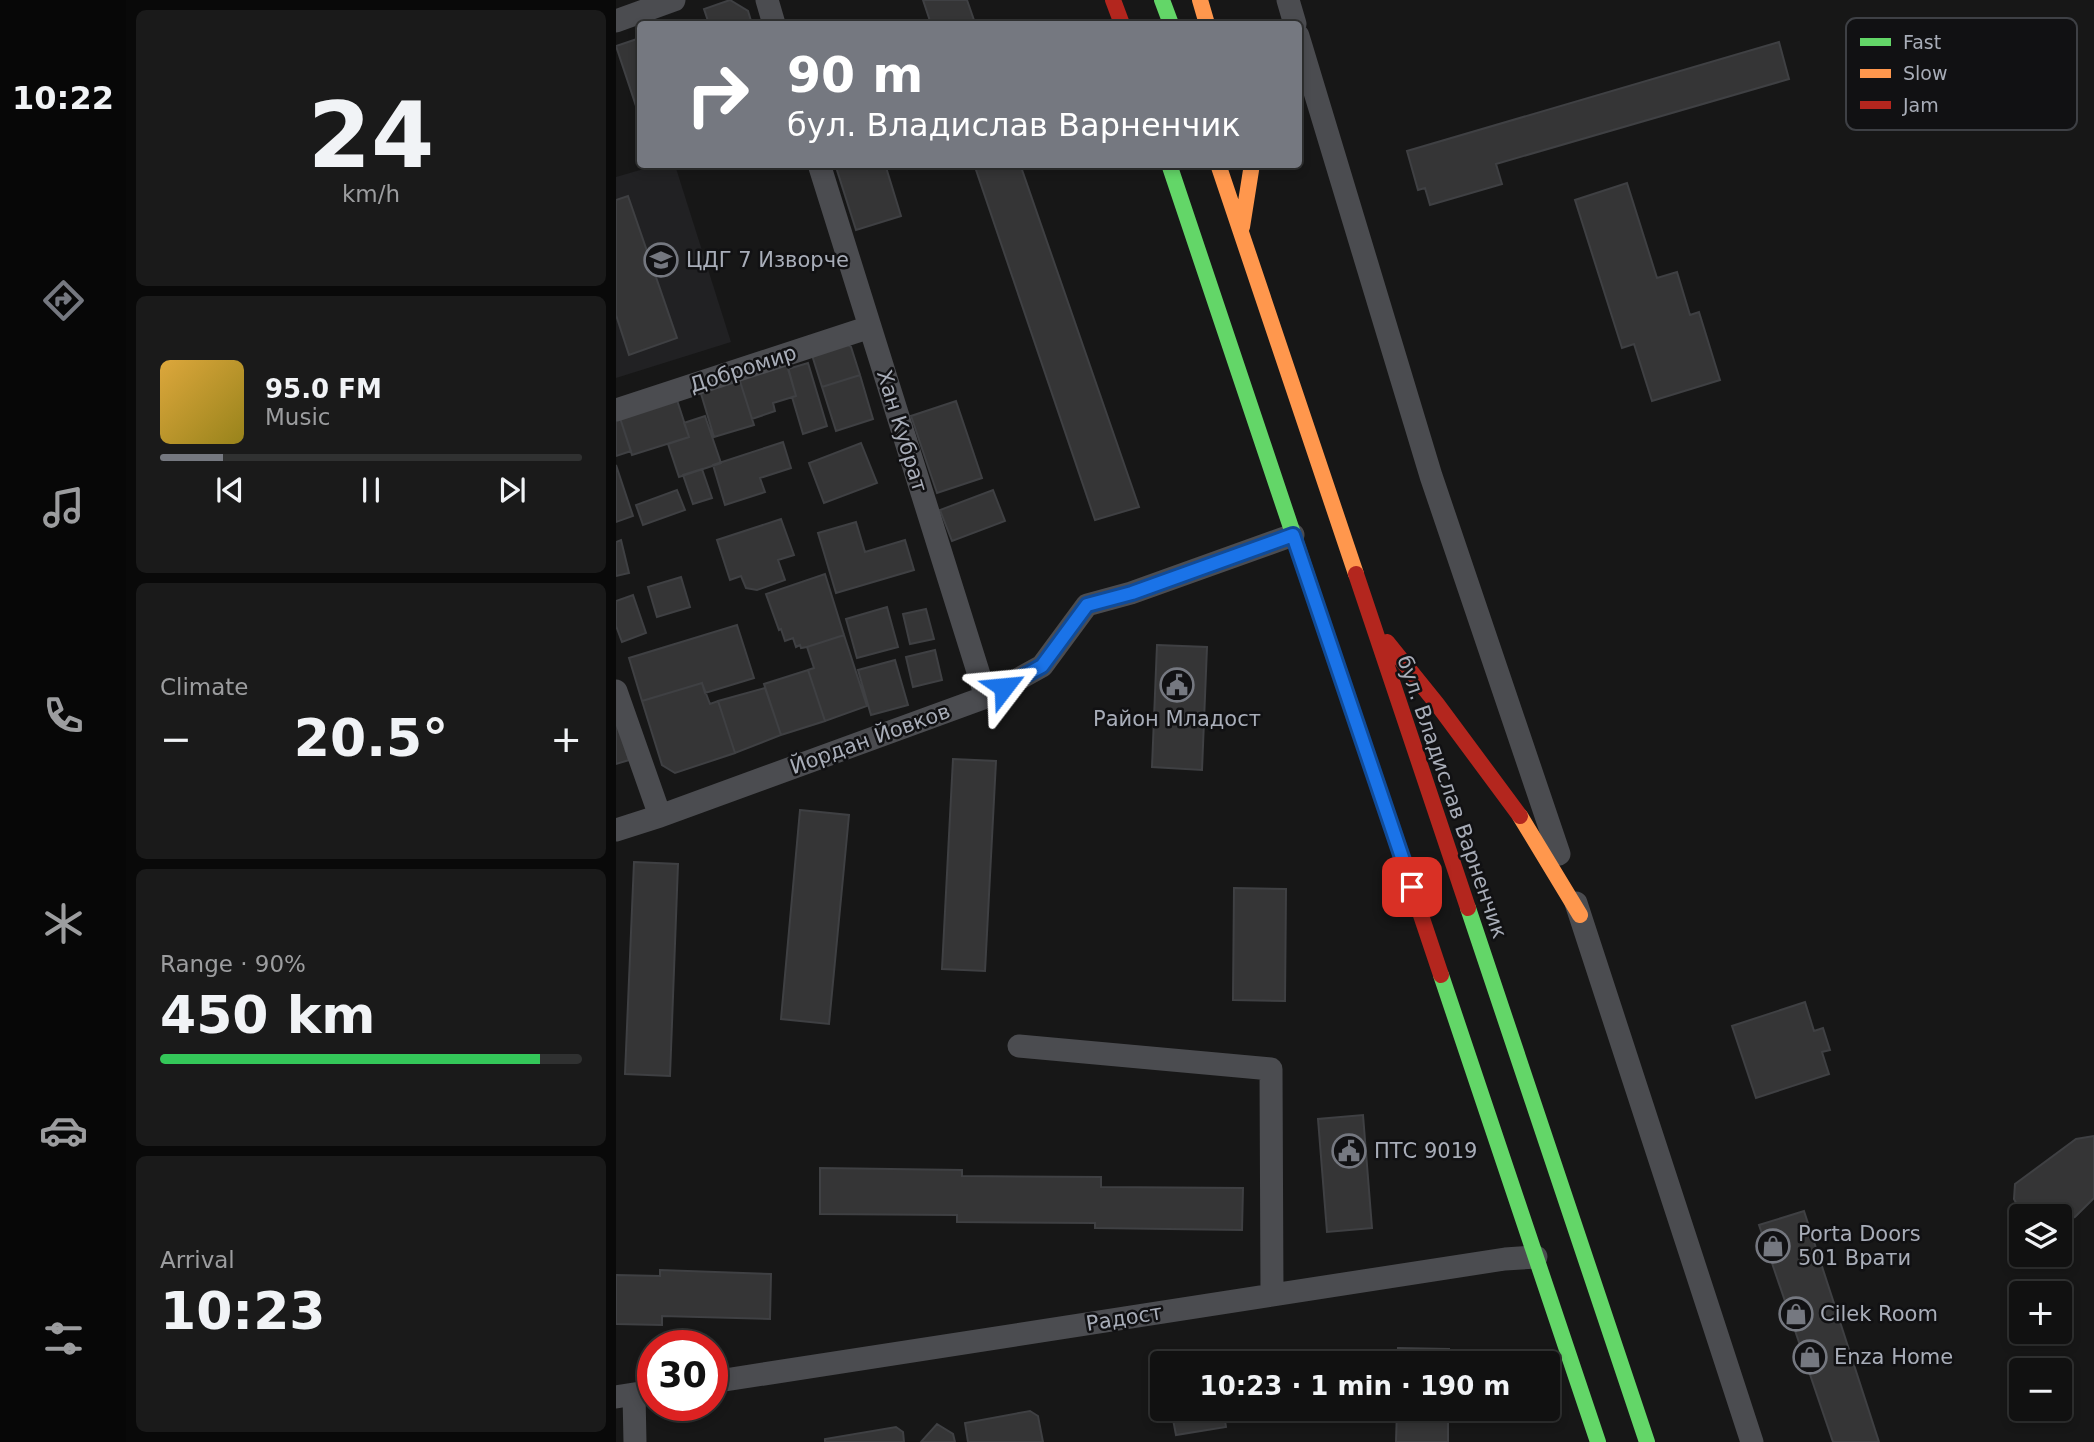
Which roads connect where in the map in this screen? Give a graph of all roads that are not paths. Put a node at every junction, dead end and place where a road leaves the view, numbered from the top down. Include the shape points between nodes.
1 (674, 0) edge
2 (767, 0) edge
3 (1114, 0) edge
4 (1162, 0) edge
5 (1199, 0) edge
6 (1288, 0) edge
7 (616, 21) edge
8 (773, 21) edge
9 (1121, 21) edge
10 (1170, 21) edge
11 (1206, 21) edge
12 (1294, 21) edge
13 (1302, 49) edge
14 (819, 168) edge
15 (1170, 168) edge
16 (1219, 168) edge
17 (1251, 168) edge
18 (1241, 235) junction
19 (870, 327) junction
20 (616, 410) edge
21 (1293, 535) junction
22 (1372, 623) junction
23 (616, 691) edge
24 (986, 697) junction
25 (660, 816) junction
26 (616, 830) edge
27 (1580, 915) junction
28 (1019, 1046) dead end
29 (1536, 1257) junction
30 (1272, 1295) junction
31 (728, 1380) edge
32 (634, 1394) edge
33 (635, 1442) edge
34 (1598, 1442) edge
35 (1647, 1442) edge
36 (1752, 1442) edge

1 - 7 street
2 - 8 street
3 - 9 main road
4 - 10 main road
5 - 11 main road
6 - 12 street
13 - 27 street via 1431,476
14 - 19 street, Хан Кубрат
15 - 21 main road
16 - 18 main road, бул. Владислав Варненчик
17 - 18 main road
18 - 22 main road, бул. Владислав Варненчик
19 - 20 street, Добромир
19 - 24 street, Хан Кубрат
21 - 24 street, Йордан Йовков via 1087,605 1042,666
21 - 29 main road
22 - 27 main road via 1530,829
22 - 35 main road, бул. Владислав Варненчик
23 - 25 street
24 - 25 street, Йордан Йовков
25 - 26 street, Йордан Йовков
27 - 36 street
28 - 30 street via 1270,1069
29 - 30 street, Радост
29 - 34 main road
30 - 31 street, Радост
32 - 33 street

